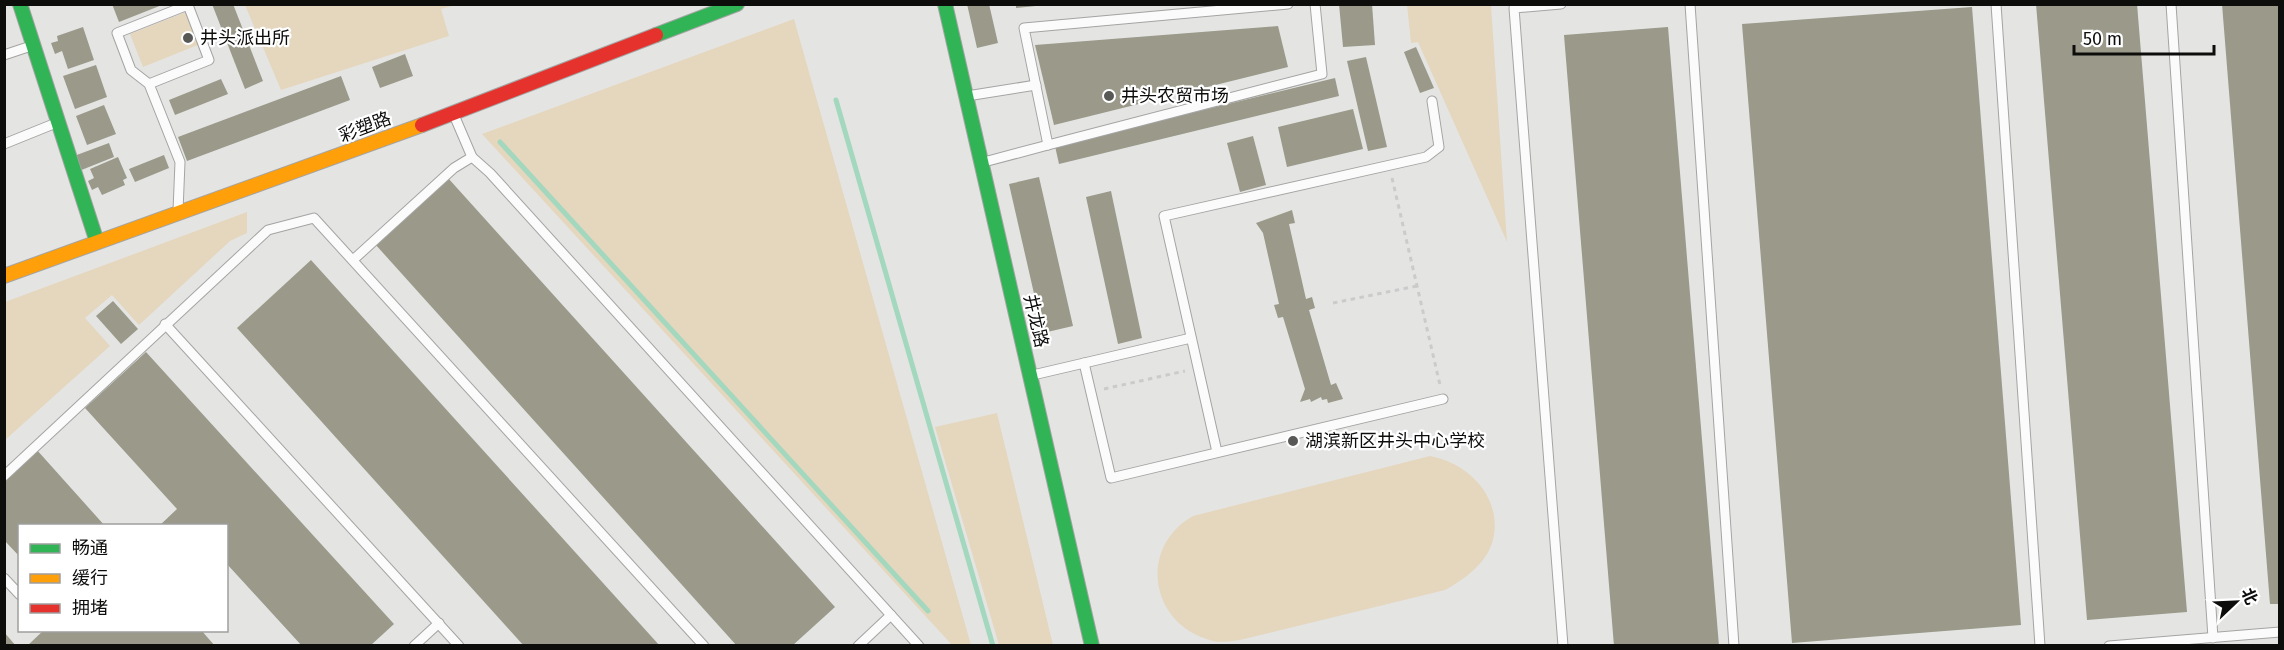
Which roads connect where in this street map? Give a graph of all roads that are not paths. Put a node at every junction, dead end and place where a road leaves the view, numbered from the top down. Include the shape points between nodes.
1 (20, 4) edge
2 (737, 4) edge
3 (945, 4) edge
4 (1168, 4) edge
5 (1288, 4) edge
6 (1316, 4) edge
7 (1561, 4) edge
8 (1690, 4) edge
9 (1996, 4) edge
10 (2171, 4) edge
11 (1168, 16) junction
12 (33, 46) junction
13 (4, 55) edge
14 (149, 84) junction
15 (1036, 85) junction
16 (966, 96) junction
17 (1432, 101) dead end
18 (453, 113) junction
19 (58, 122) junction
20 (4, 144) edge
21 (1048, 146) junction
22 (472, 157) junction
23 (982, 163) junction
24 (177, 213) junction
25 (97, 242) junction
26 (353, 260) junction
27 (4, 276) edge
28 (165, 324) junction
29 (1191, 338) junction
30 (1084, 363) junction
31 (1030, 376) junction
32 (1443, 399) road end
33 (1217, 452) junction
34 (4, 476) edge
35 (4, 579) edge
36 (18, 593) edge
37 (891, 615) junction
38 (438, 623) junction
39 (2280, 632) edge
40 (2213, 638) junction
41 (414, 645) edge
42 (459, 645) edge
43 (704, 645) edge
44 (858, 645) edge
45 (919, 645) edge
46 (1092, 645) edge
47 (1563, 645) edge
48 (1734, 645) edge
49 (2040, 645) edge
50 (2109, 645) edge

1 - 12 street
2 - 18 street, 彩塑路
3 - 16 street, 井龙路
4 - 11 lane
5 - 11 lane
6 - 21 lane via 1322,74
7 - 47 lane via 1514,8
8 - 48 lane
9 - 49 lane
10 - 40 lane
11 - 15 lane via 1024,28
12 - 13 lane
12 - 19 street
14 - 14 lane via 209,60 188,5 117,33 131,70
14 - 24 lane via 180,162
15 - 16 lane
15 - 21 lane
16 - 23 street, 井龙路
17 - 29 lane via 1439,147 1426,157 1164,216
18 - 22 lane
18 - 24 street, 彩塑路
19 - 20 lane
19 - 25 street
21 - 23 lane
22 - 26 lane via 454,168
22 - 37 lane
23 - 31 street, 井龙路
24 - 25 street, 彩塑路
25 - 27 street, 彩塑路
26 - 28 lane via 314,218 268,231
26 - 43 lane
28 - 34 lane
28 - 38 lane
29 - 30 lane
29 - 33 lane
30 - 31 lane
30 - 33 lane via 1111,478
31 - 46 street, 井龙路
32 - 33 lane
35 - 36 lane
37 - 44 lane
37 - 45 lane
38 - 41 lane
38 - 42 lane
39 - 40 lane
40 - 50 lane

